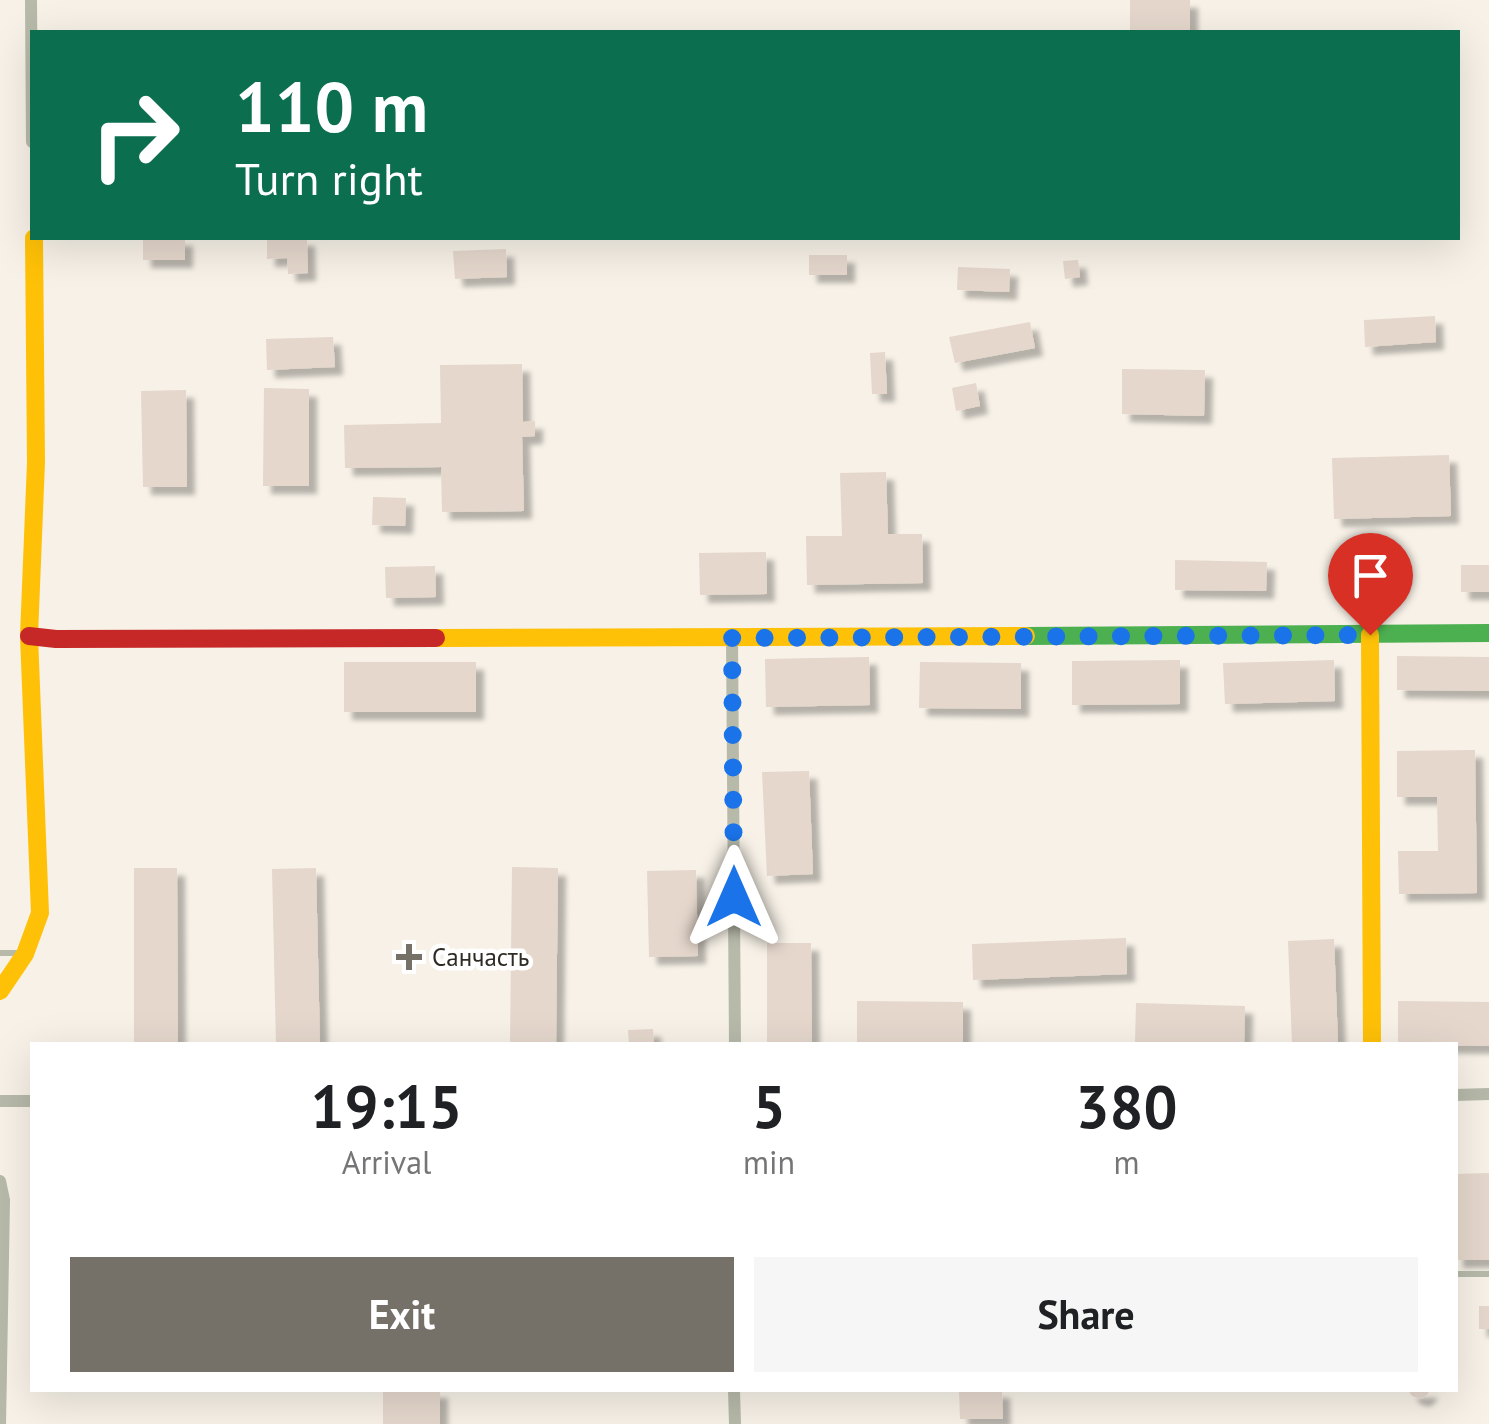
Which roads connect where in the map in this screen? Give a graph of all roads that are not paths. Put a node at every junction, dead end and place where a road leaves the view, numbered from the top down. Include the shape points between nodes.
1 (31, 0) edge
2 (31, 30) edge
3 (34, 240) edge
4 (1489, 633) edge
5 (1370, 635) junction
6 (29, 636) junction
7 (732, 638) junction
8 (26, 953) junction
9 (0, 954) edge
10 (0, 990) edge
11 (735, 1042) edge
12 (1372, 1042) edge
13 (1458, 1094) edge
14 (1489, 1094) edge
15 (0, 1101) edge
16 (30, 1101) edge
17 (0, 1181) edge
18 (1458, 1274) edge
19 (1489, 1274) edge
20 (734, 1392) edge
21 (0, 1424) edge
22 (734, 1424) edge

1 - 2 street
3 - 6 street
4 - 5 street
5 - 7 street
5 - 12 street
6 - 7 street
6 - 8 street via 40,913
7 - 11 street
8 - 9 lane
8 - 10 street
13 - 14 street
15 - 16 street
17 - 21 street
18 - 19 lane
20 - 22 street

